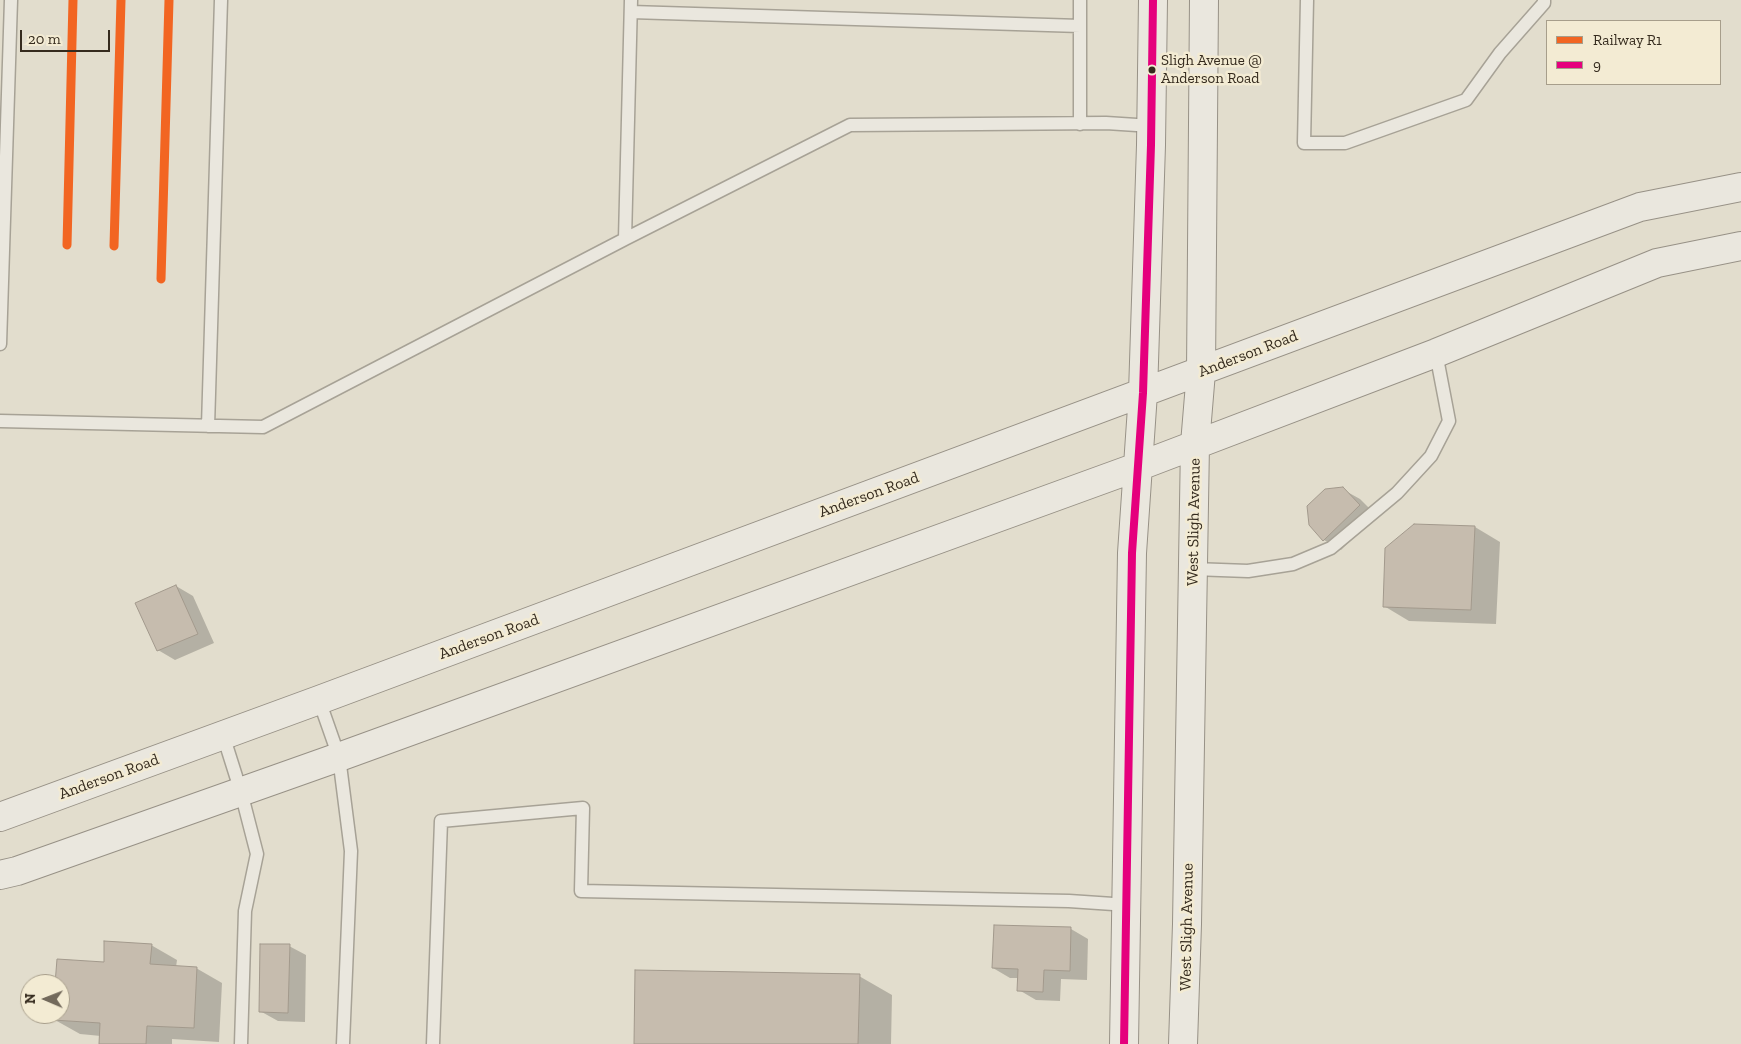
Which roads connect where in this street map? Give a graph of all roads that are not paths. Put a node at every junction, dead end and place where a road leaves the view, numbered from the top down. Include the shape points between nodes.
1 (11, 0) edge
2 (221, 0) edge
3 (1080, 0) edge
4 (1153, 0) edge
5 (1204, 0) edge
6 (1307, 0) edge
7 (1544, 0) edge
8 (631, 6) edge
9 (1080, 26) junction
10 (1080, 124) junction
11 (1152, 126) junction
12 (1741, 187) edge
13 (625, 239) junction
14 (1741, 246) edge
15 (0, 344) edge
16 (1436, 353) junction
17 (1200, 372) junction
18 (1143, 393) junction
19 (0, 421) edge
20 (208, 426) junction
21 (1195, 444) junction
22 (1137, 467) junction
23 (1193, 569) junction
24 (319, 700) junction
25 (223, 736) junction
26 (339, 757) junction
27 (241, 792) junction
28 (0, 818) edge
29 (0, 875) edge
30 (1128, 905) junction
31 (241, 1044) edge
32 (343, 1044) edge
33 (433, 1044) edge
34 (1124, 1044) edge
35 (1183, 1044) edge

1 - 15 lane
2 - 20 lane
3 - 9 lane
4 - 11 main road
5 - 17 main road, West Sligh Avenue
6 - 7 lane via 1304,143 1345,143 1466,100
8 - 9 lane
8 - 13 lane
9 - 10 lane
10 - 11 lane
10 - 13 lane via 850,125
11 - 18 main road
12 - 17 main road, Anderson Road via 1640,207
13 - 20 lane via 263,427
14 - 16 main road via 1657,263
16 - 21 main road
16 - 23 lane via 1449,420 1431,456 1397,493 1331,548 1293,564 1248,571
17 - 18 main road, Anderson Road
17 - 21 main road, West Sligh Avenue
18 - 22 main road
18 - 24 main road, Anderson Road
19 - 20 lane
21 - 22 main road
21 - 23 main road, West Sligh Avenue
22 - 26 main road
22 - 30 main road via 1132,552
23 - 35 main road, West Sligh Avenue
24 - 25 main road, Anderson Road
24 - 26 lane
25 - 27 lane
25 - 28 main road, Anderson Road
26 - 27 main road
26 - 32 lane via 351,851
27 - 29 main road
27 - 31 lane via 257,854 246,911
30 - 33 lane via 1069,900 580,891 584,808 441,821
30 - 34 main road

